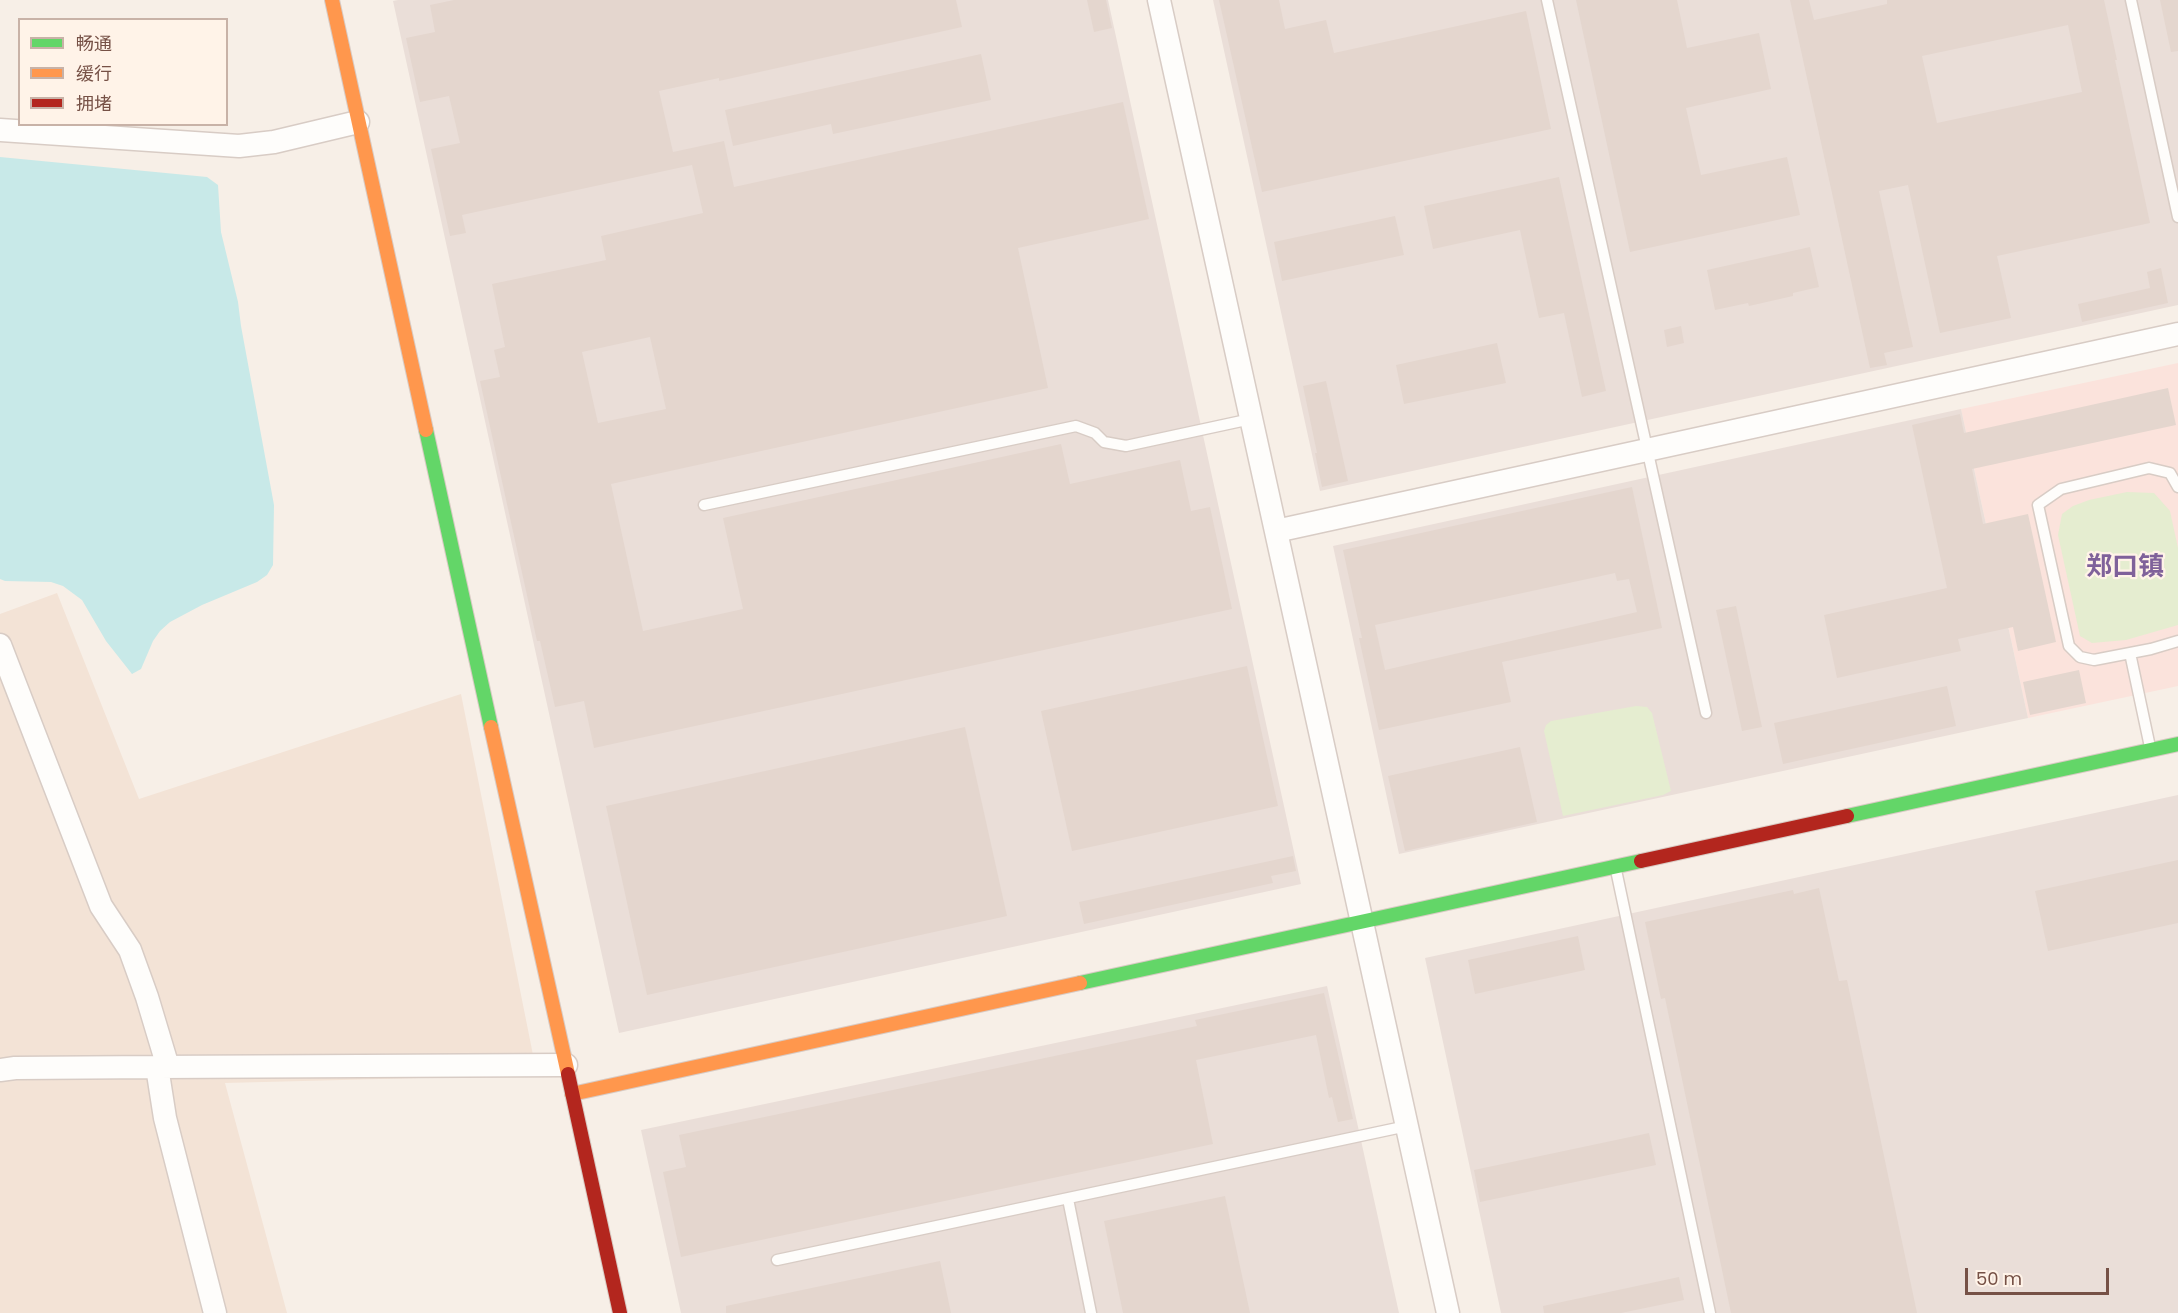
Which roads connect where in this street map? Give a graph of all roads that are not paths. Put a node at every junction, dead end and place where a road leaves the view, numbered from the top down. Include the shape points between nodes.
1 (332, 0) edge
2 (1159, 0) edge
3 (1547, 0) edge
4 (2131, 0) edge
5 (358, 122) junction
6 (0, 130) edge
7 (2178, 217) edge
8 (2178, 334) edge
9 (1251, 419) junction
10 (1647, 450) junction
11 (2178, 487) edge
12 (704, 505) dead end
13 (1276, 531) junction
14 (2178, 641) edge
15 (0, 645) edge
16 (2130, 653) junction
17 (1706, 713) dead end
18 (2178, 744) edge
19 (2151, 750) junction
20 (1616, 866) junction
21 (1362, 921) junction
22 (566, 1065) junction
23 (162, 1067) junction
24 (0, 1070) edge
25 (572, 1094) junction
26 (1407, 1126) junction
27 (1068, 1198) junction
28 (777, 1260) dead end
29 (215, 1313) edge
30 (620, 1313) edge
31 (1091, 1313) edge
32 (1448, 1313) edge
33 (1710, 1313) edge

1 - 5 street
2 - 9 street
3 - 10 lane
4 - 7 lane
5 - 6 street via 239,146
5 - 22 street
8 - 10 street
9 - 12 lane via 1126,447 1104,442 1095,433 1076,426
9 - 13 street
10 - 13 street
10 - 17 lane
11 - 16 lane via 2170,473 2149,468 2061,489 2038,505 2069,646 2080,657 2094,660
13 - 21 street
14 - 16 lane
15 - 23 street via 101,906 130,950 147,997
16 - 19 lane
18 - 19 street
19 - 20 street
20 - 21 street
20 - 33 lane
21 - 25 street
21 - 26 street
22 - 23 street
22 - 25 street
23 - 24 street
23 - 29 street via 165,1118
25 - 30 street
26 - 27 lane
26 - 32 street
27 - 28 lane
27 - 31 lane

